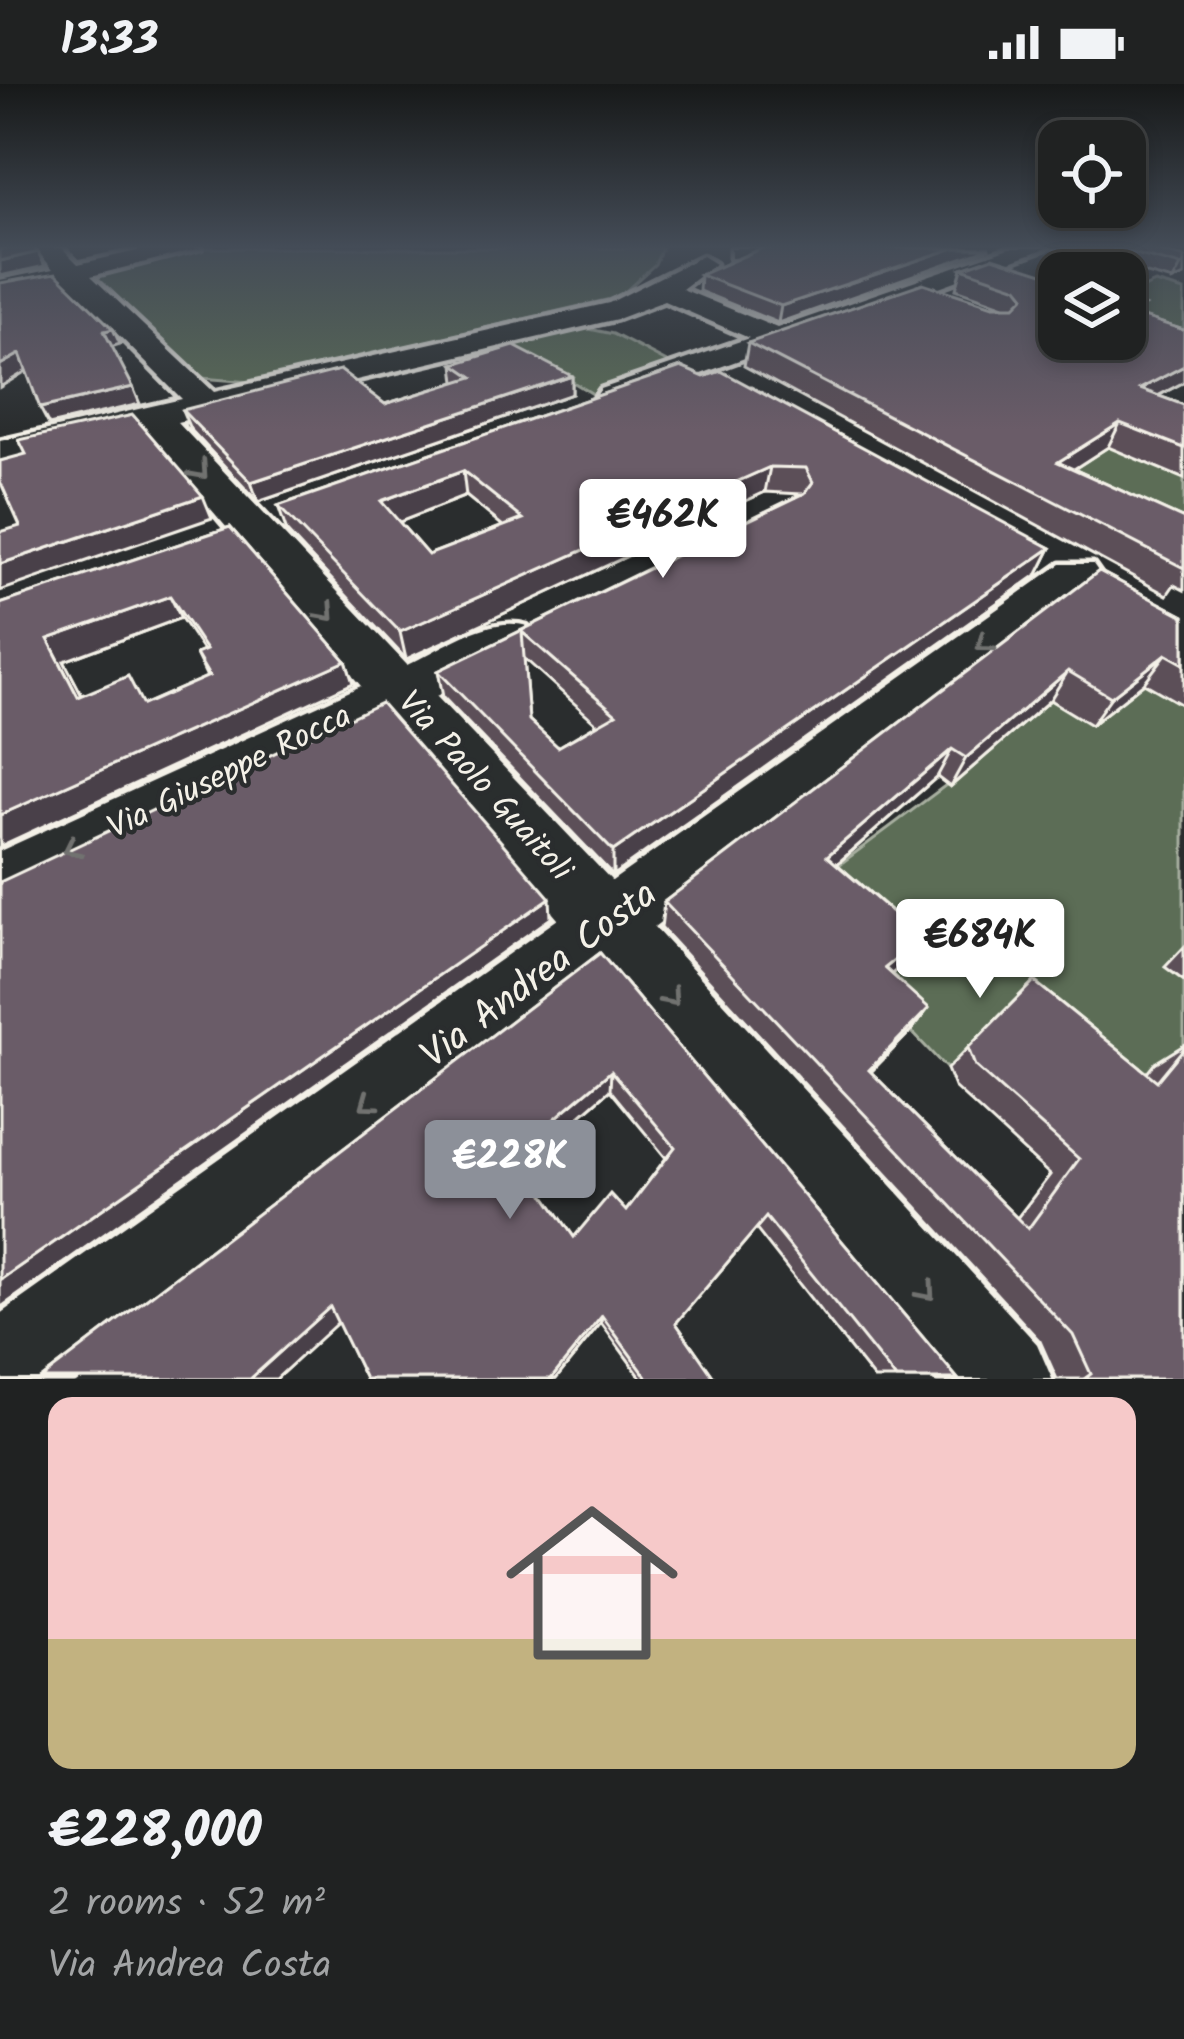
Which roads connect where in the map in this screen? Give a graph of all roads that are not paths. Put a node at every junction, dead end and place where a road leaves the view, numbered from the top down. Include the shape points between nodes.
1 (107, 308) edge
2 (859, 308) edge
3 (652, 310) edge
4 (775, 338) junction
5 (740, 391) edge
6 (205, 403) junction
7 (578, 408) edge
8 (151, 416) junction
9 (0, 452) edge
10 (1075, 572) dead end
11 (548, 619) edge
12 (399, 692) junction
13 (0, 883) edge
14 (608, 926) junction
15 (0, 1375) edge
16 (1002, 1379) edge

1 - 6 street
2 - 4 street
3 - 4 street
3 - 4 street
3 - 5 street
3 - 6 street
3 - 7 street
6 - 8 street
8 - 9 street
8 -> 12 street, Via Paolo Guaitoli
10 -> 14 street, Via Andrea Costa
11 - 12 street, Via Giuseppe Rocca
12 -> 13 street, Via Giuseppe Rocca
12 - 14 street, Via Paolo Guaitoli
14 -> 15 street, Via Andrea Costa
14 -> 16 street, Via Paolo Guaitoli

